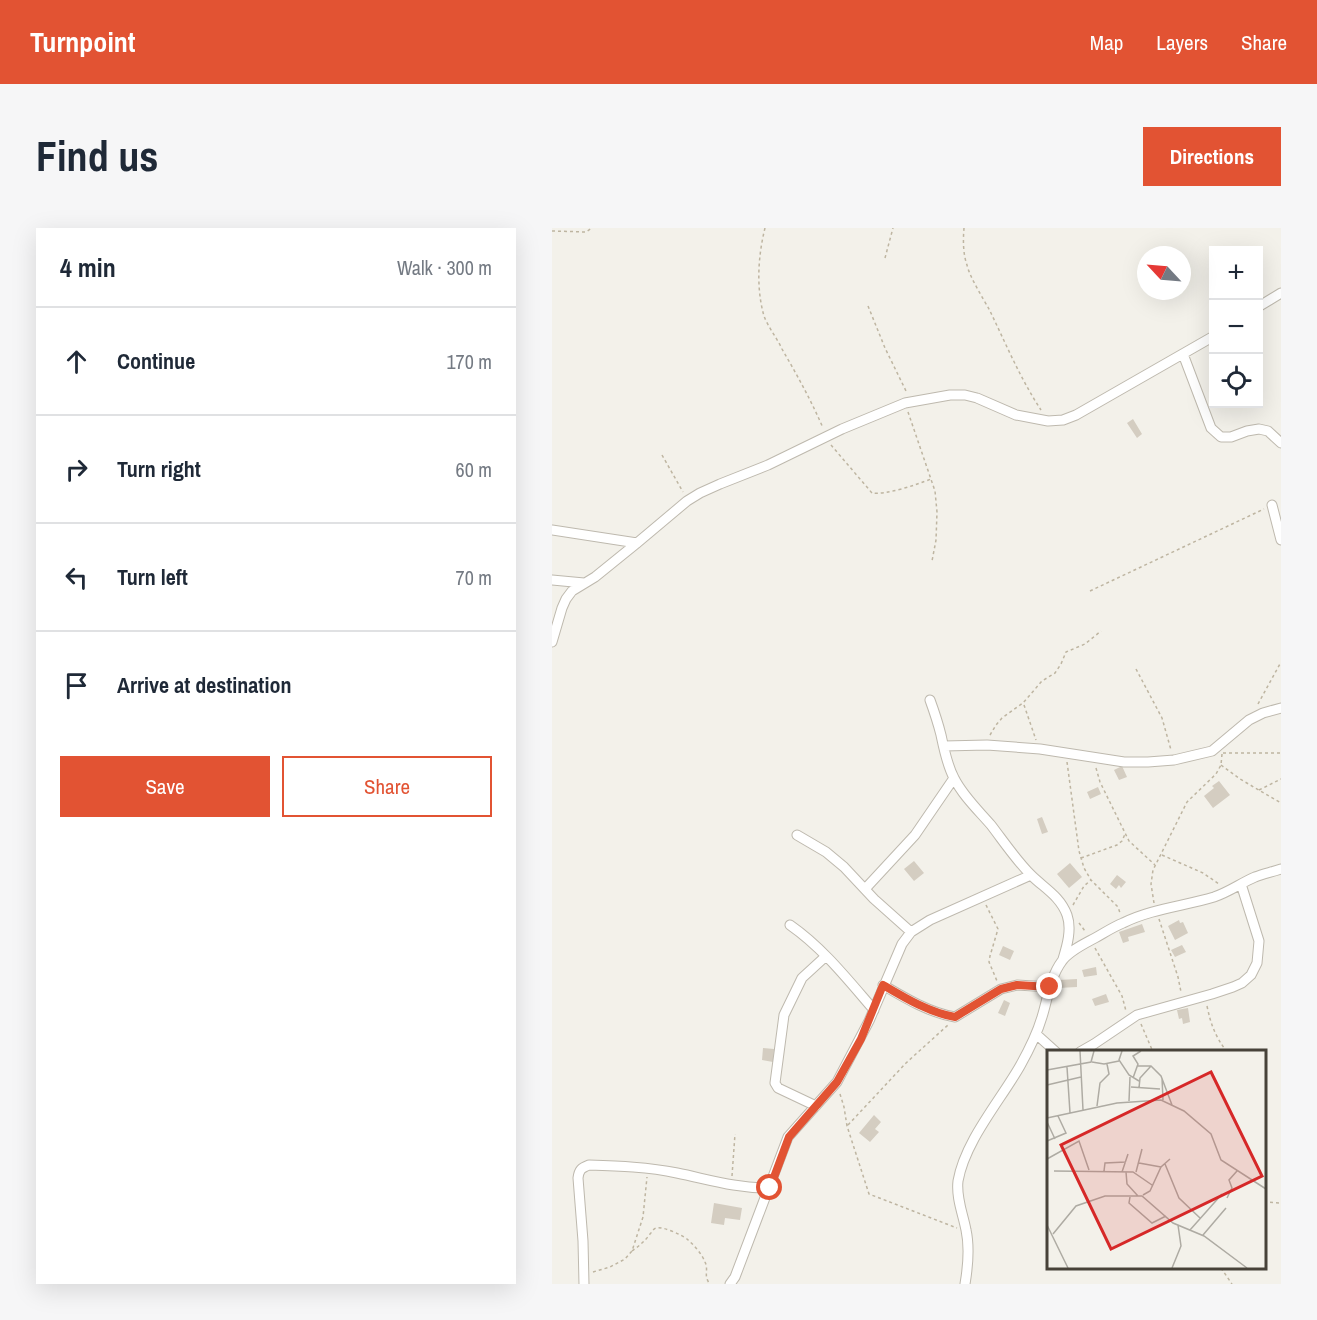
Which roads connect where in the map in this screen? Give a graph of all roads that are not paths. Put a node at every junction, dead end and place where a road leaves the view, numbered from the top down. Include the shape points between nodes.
1 (1281, 293) edge
2 (1263, 304) edge
3 (1209, 339) edge
4 (1183, 354) junction
5 (1281, 443) edge
6 (1272, 505) road end
7 (552, 531) edge
8 (1281, 540) edge
9 (637, 543) junction
10 (552, 580) edge
11 (584, 583) junction
12 (552, 642) edge
13 (930, 700) dead end
14 (1281, 708) edge
15 (944, 746) junction
16 (954, 778) junction
17 (797, 835) dead end
18 (1281, 869) edge
19 (1031, 875) junction
20 (1241, 884) junction
21 (865, 889) junction
22 (790, 926) dead end
23 (911, 932) junction
24 (826, 957) junction
25 (1063, 959) junction
26 (883, 985) junction
27 (1050, 987) junction
28 (874, 1010) junction
29 (1036, 1034) junction
30 (1054, 1050) edge
31 (1084, 1050) edge
32 (816, 1106) junction
33 (770, 1188) junction
34 (584, 1280) edge
35 (730, 1284) edge
36 (964, 1284) edge

1 - 2 street
3 - 4 street
4 - 5 street via 1211,428 1221,437 1258,429
4 - 9 street via 1063,420 1016,415 964,395 908,402 710,488 687,501
6 - 8 street
7 - 9 street
9 - 11 street
10 - 11 street
11 - 12 street via 566,599
13 - 15 street
14 - 15 street via 1249,720 1212,751 1174,760 1124,762 1040,749
15 - 16 street
16 - 19 street
16 - 21 street via 915,835
17 - 21 street via 826,852
18 - 20 street
19 - 23 street
19 - 25 street via 1054,893 1068,917
20 - 25 street via 1215,896 1124,922
20 - 31 street via 1258,941 1257,963 1251,975 1242,983 1137,1015
21 - 23 street
22 - 24 street
23 - 26 street
24 - 28 street
24 - 32 street via 802,978 784,1015 775,1083
25 - 27 street
26 - 27 street via 927,1008 955,1017 1001,989 1017,985
26 - 28 street
27 - 29 street
28 - 32 street via 837,1082
29 - 30 street
29 - 36 street via 961,1169 959,1205 969,1246
32 - 33 street via 789,1137
33 - 34 street via 731,1186 647,1168 582,1168 578,1178
33 - 35 street

